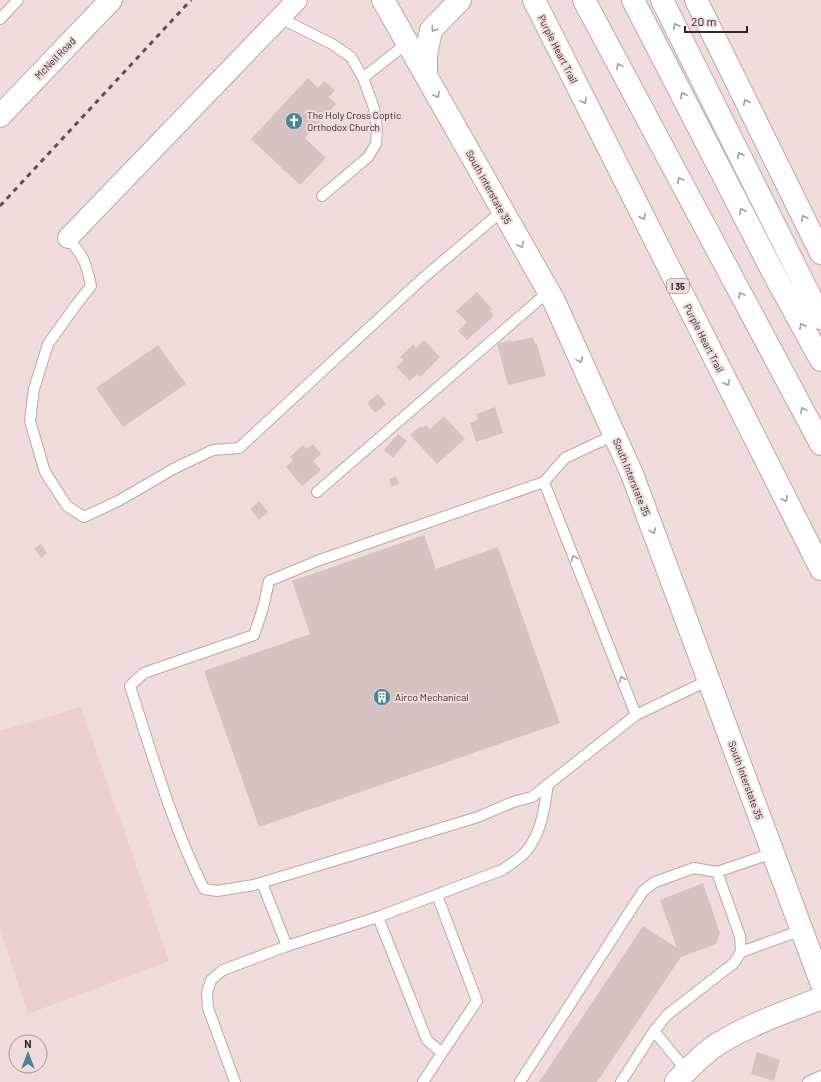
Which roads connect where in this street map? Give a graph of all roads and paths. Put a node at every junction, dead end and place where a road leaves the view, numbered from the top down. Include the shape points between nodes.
1 (18, 0) edge
2 (111, 0) edge
3 (297, 0) edge
4 (383, 0) edge
5 (460, 0) edge
6 (584, 0) edge
7 (633, 0) edge
8 (662, 0) edge
9 (696, 0) edge
10 (534, 2) edge
11 (280, 18) junction
12 (0, 19) edge
13 (407, 43) junction
14 (426, 76) junction
15 (362, 78) junction
16 (0, 116) edge
17 (322, 196) dead end
18 (502, 210) junction
19 (68, 238) joint
20 (821, 253) edge
21 (548, 292) junction
22 (821, 318) edge
23 (821, 360) edge
24 (614, 435) junction
25 (821, 444) edge
26 (544, 482) junction
27 (317, 492) dead end
28 (821, 569) edge
29 (709, 680) junction
30 (636, 715) junction
31 (548, 784) junction
32 (773, 853) junction
33 (717, 872) junction
34 (262, 883) junction
35 (437, 895) junction
36 (378, 917) junction
37 (802, 930) junction
38 (287, 946) junction
39 (741, 952) junction
40 (821, 982) edge
41 (821, 998) edge
42 (654, 1031) junction
43 (442, 1054) junction
44 (681, 1076) edge
45 (821, 1076) edge
46 (236, 1082) edge
47 (423, 1082) edge
48 (520, 1082) edge
49 (621, 1082) edge
50 (808, 1082) edge

1 - 12 lane
2 - 16 main road, McNeil Road
3 - 11 street
4 - 13 main road, South Interstate 35
5 -> 14 main road via 431,30 426,55
25 -> 6 main road
23 -> 7 main road
22 -> 8 main road
20 -> 9 main road
10 -> 28 main road, Purple Heart Trail / I 35
11 - 15 lane via 332,44 351,57
11 - 19 street
13 - 14 main road, South Interstate 35
13 - 15 lane
14 -> 18 main road, South Interstate 35
15 - 17 lane via 374,108 376,144 368,157
18 - 19 lane via 422,279 239,448 213,450 84,517 67,506 45,472 30,421 34,389 48,344 91,286 87,265
18 -> 21 main road, South Interstate 35
21 -> 24 main road, South Interstate 35
21 - 27 lane
24 - 26 lane via 565,458
24 -> 29 main road, South Interstate 35 via 632,474
30 -> 26 lane
26 - 34 lane via 269,580 254,635 144,673 130,686 190,862 204,889 217,891
29 - 30 lane
29 - 32 main road, South Interstate 35
30 - 31 lane
31 - 34 lane via 532,797 512,802 478,817
31 - 35 lane via 541,822 533,842 519,859 502,870
32 - 33 lane
32 - 37 main road, South Interstate 35
33 - 39 lane via 740,936
33 - 48 lane via 694,868 655,882 643,891
34 - 38 lane
35 - 36 lane
35 - 43 lane via 477,1001
36 - 38 lane
36 - 43 lane via 427,1040
37 - 39 lane
37 - 40 main road, South Interstate 35
38 - 46 lane via 223,970 211,980 207,993 208,1008
39 - 42 lane via 734,963 667,1015
41 - 44 main road via 740,1031 712,1048
42 - 44 lane
42 - 49 lane
43 - 47 lane
45 - 50 lane

